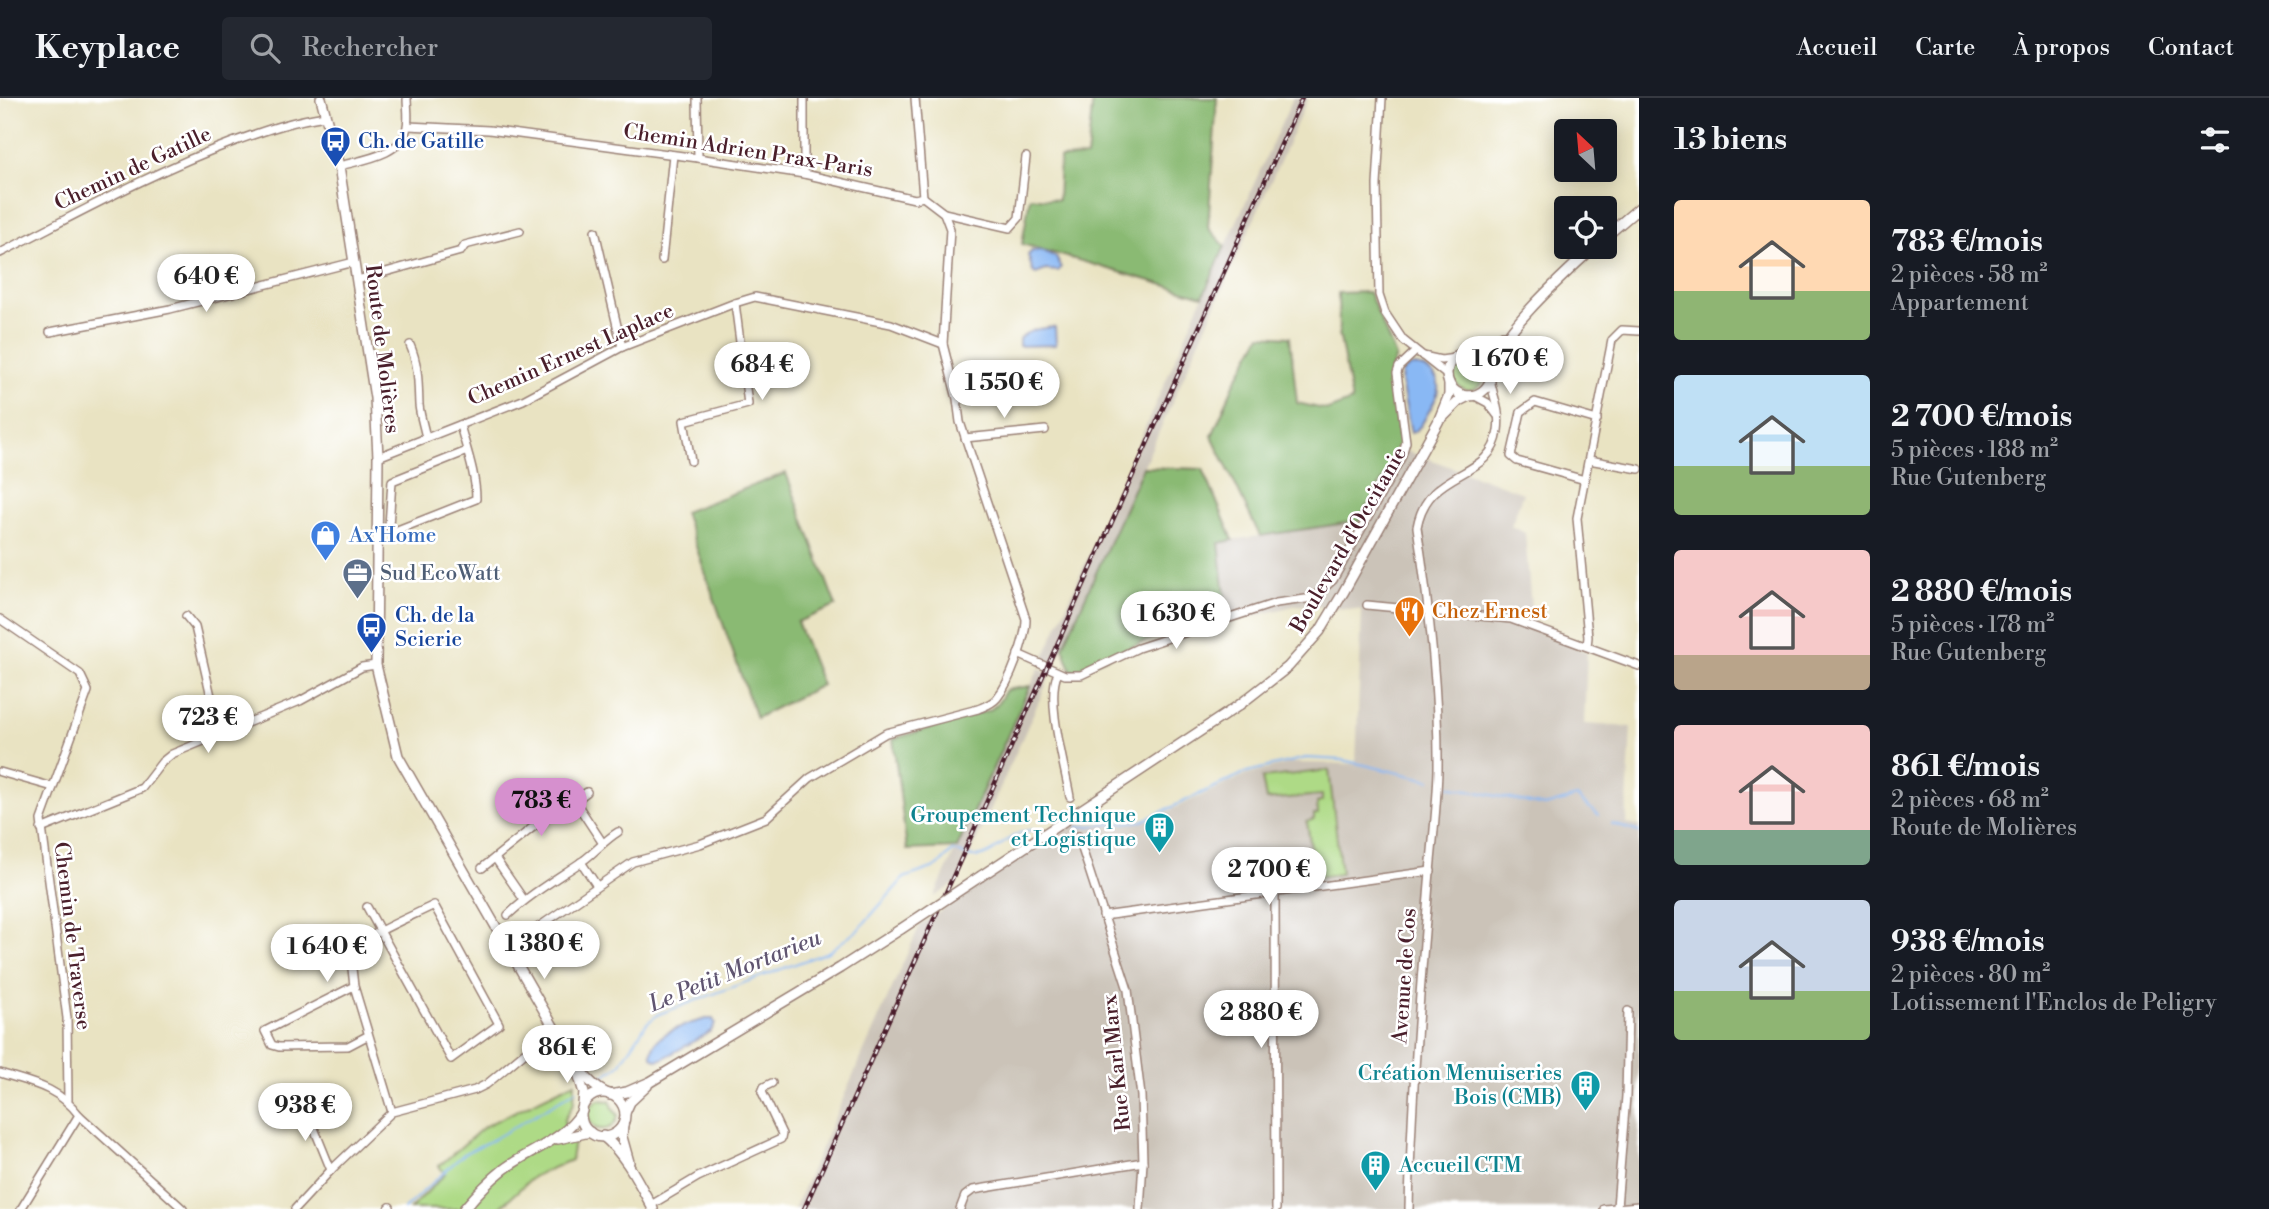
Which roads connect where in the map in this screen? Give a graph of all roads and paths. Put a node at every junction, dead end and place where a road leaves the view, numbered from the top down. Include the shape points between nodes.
1 (321, 98) edge
2 (407, 98) edge
3 (697, 98) edge
4 (804, 98) edge
5 (915, 98) edge
6 (1382, 98) edge
7 (326, 116) junction
8 (408, 126) junction
9 (673, 155) junction
10 (1026, 156) dead end
11 (698, 158) junction
12 (339, 166) junction
13 (804, 174) junction
14 (923, 197) junction
15 (1639, 208) edge
16 (944, 213) junction
17 (1617, 227) edge
18 (520, 231) dead end
19 (596, 231) dead end
20 (0, 253) edge
21 (1582, 259) edge
22 (662, 260) dead end
23 (354, 262) junction
24 (357, 280) junction
25 (735, 303) junction
26 (1513, 329) junction
27 (1639, 331) edge
28 (50, 332) dead end
29 (943, 344) junction
30 (410, 345) dead end
31 (622, 347) junction
32 (1417, 353) junction
33 (1475, 353) junction
34 (1455, 358) junction
35 (1490, 374) junction
36 (1449, 380) junction
37 (1471, 395) junction
38 (1498, 415) junction
39 (1597, 420) junction
40 (1438, 422) junction
41 (460, 425) junction
42 (1045, 430) dead end
43 (426, 438) junction
44 (965, 438) junction
45 (467, 451) junction
46 (377, 457) junction
47 (1589, 460) junction
48 (691, 461) dead end
49 (1639, 469) edge
50 (1585, 480) junction
51 (1367, 605) dead end
52 (1427, 612) junction
53 (186, 616) dead end
54 (0, 619) edge
55 (1587, 646) junction
56 (1018, 654) junction
57 (376, 665) junction
58 (1639, 666) edge
59 (1058, 673) junction
60 (220, 736) junction
61 (0, 772) edge
62 (53, 787) junction
63 (587, 792) dead end
64 (1070, 797) dead end
65 (575, 801) junction
66 (41, 829) junction
67 (618, 832) dead end
68 (1078, 836) dead end
69 (602, 842) junction
70 (495, 858) junction
71 (581, 862) junction
72 (482, 868) dead end
73 (1431, 871) junction
74 (597, 886) junction
75 (1275, 892) junction
76 (524, 900) junction
77 (367, 907) dead end
78 (508, 915) dead end
79 (1103, 916) junction
80 (381, 932) junction
81 (508, 948) junction
82 (354, 986) junction
83 (1628, 1011) dead end
84 (554, 1028) junction
85 (368, 1036) junction
86 (574, 1062) junction
87 (0, 1073) edge
88 (650, 1082) junction
89 (772, 1083) dead end
90 (608, 1094) junction
91 (68, 1100) junction
92 (305, 1106) dead end
93 (582, 1109) junction
94 (392, 1112) junction
95 (79, 1115) junction
96 (624, 1119) junction
97 (590, 1132) junction
98 (603, 1136) junction
99 (553, 1141) junction
100 (1143, 1162) junction
101 (331, 1170) junction
102 (632, 1170) junction
103 (1639, 1206) edge
104 (652, 1207) edge
105 (1617, 1207) junction
106 (21, 1209) edge
107 (183, 1209) edge
108 (295, 1209) edge
109 (464, 1209) edge
110 (960, 1209) edge
111 (1140, 1209) edge
112 (1276, 1209) edge
113 (1409, 1209) edge
114 (1604, 1209) edge

1 - 7 main road, Route de Molières
2 - 8 street
3 - 11 street
4 - 13 street
5 - 14 street
6 - 32 street via 1376,220 1379,295 1392,325
7 - 12 main road, Route de Molières
7 - 20 street, Chemin de Gatille via 268,130 197,156
8 - 9 street, Chemin Adrien Prax-Paris via 489,130
8 - 12 street via 395,148
9 - 11 street, Chemin Adrien Prax-Paris
9 - 22 street
10 - 16 street via 1019,218 1010,228
11 - 13 street, Chemin Adrien Prax-Paris
12 - 23 main road, Route de Molières
13 - 14 street, Chemin Adrien Prax-Paris
14 - 16 street
15 - 17 main road
16 - 29 street via 950,229
18 - 24 street
19 - 31 street
21 - 26 main road
23 - 24 main road, Route de Molières
23 - 28 street via 170,309
24 - 46 main road, Route de Molières via 375,398
25 - 29 street, Chemin Ernest Laplace via 755,297 769,299 891,324
25 - 31 street, Chemin Ernest Laplace
25 - 48 street via 748,404 684,421
26 - 33 main road
26 - 35 main road via 1494,355
27 - 39 street via 1622,330 1612,340
29 - 44 street
30 - 43 street
31 - 41 street, Chemin Ernest Laplace via 523,400
32 - 34 street via 1441,360
32 - 36 street
32 - 59 street via 1396,373 1406,442 1401,458 1324,591 1138,648 1081,675
33 - 34 main road
33 - 35 main road via 1483,358
34 - 36 main road via 1449,366
35 - 37 main road via 1485,389
35 - 38 street
36 - 37 main road via 1455,391
36 - 40 main road, Boulevard d'Occitanie via 1449,395
37 - 38 street via 1488,403
37 - 40 main road, Boulevard d'Occitanie
38 - 52 street, Avenue de Cos via 1489,455 1446,482 1428,497 1419,513
39 - 47 street
39 - 50 street via 1535,402 1521,412 1512,447 1511,456 1517,461
40 - 88 main road, Boulevard d'Occitanie, bridge via 1336,606 1288,667 1238,706 901,929
41 - 43 street, Chemin Ernest Laplace
41 - 45 street
42 - 44 street
43 - 46 street, Chemin Ernest Laplace
44 - 56 street via 1024,608 1026,624
45 - 45 street via 476,499 395,531 389,526 392,481
46 - 57 main road, Route de Molières
47 - 49 street
47 - 50 street
50 - 55 street via 1577,518
51 - 52 street
52 - 55 street via 1510,619
52 - 73 street, Avenue de Cos via 1438,766
53 - 60 street via 195,627
54 - 62 street, Chemin de Traverse via 80,674 88,691
55 - 58 street
56 - 59 street
56 - 74 street via 992,702 886,733 810,778 766,818 700,844 633,862
57 - 60 street via 362,667
57 - 81 main road, Route de Molières via 398,755
59 - 64 street via 1052,698
60 - 66 street via 173,754 142,788
61 - 62 street
62 - 66 street, Chemin de Traverse
63 - 65 street
65 - 69 street
65 - 70 street via 557,815 547,816
66 - 91 street, Chemin de Traverse via 67,1018
67 - 69 street
68 - 79 street, Rue Karl Marx
69 - 71 street
70 - 72 street
70 - 76 street
71 - 74 street
71 - 76 street
73 - 75 street
73 - 113 street, Avenue de Cos
74 - 81 street
75 - 79 street
75 - 112 street
76 - 78 street
77 - 80 street
79 - 100 street, Rue Karl Marx via 1128,990 1141,1096
80 - 80 street via 451,1059 499,1024 434,905
80 - 82 street via 350,951
81 - 84 main road, Route de Molières
82 - 85 street
82 - 85 street via 265,1031 279,1048 348,1046
83 - 105 street
84 - 86 main road, Route de Molières
84 - 94 street via 487,1084
85 - 94 street
86 - 90 main road, Route de Molières via 594,1086
86 - 93 main road, Route de Molières via 584,1093
87 - 91 street via 43,1086
88 - 90 main road, Boulevard d'Occitanie
88 - 96 main road, Boulevard d'Occitanie via 630,1102
89 - 104 street via 762,1092 781,1139 698,1177
90 - 93 main road via 592,1096
90 - 96 main road via 619,1100
91 - 95 street
92 - 101 street
93 - 97 main road via 582,1121
93 - 99 main road via 575,1123
94 - 101 street
95 - 106 street
95 - 107 street
96 - 98 main road via 617,1132
96 - 102 main road via 622,1138
97 - 98 main road
97 - 99 main road
98 - 102 main road
99 - 109 main road via 503,1170
100 - 110 street via 973,1190
100 - 111 street, Rue Karl Marx
101 - 108 street
102 - 104 main road
103 - 105 street
105 - 114 street

